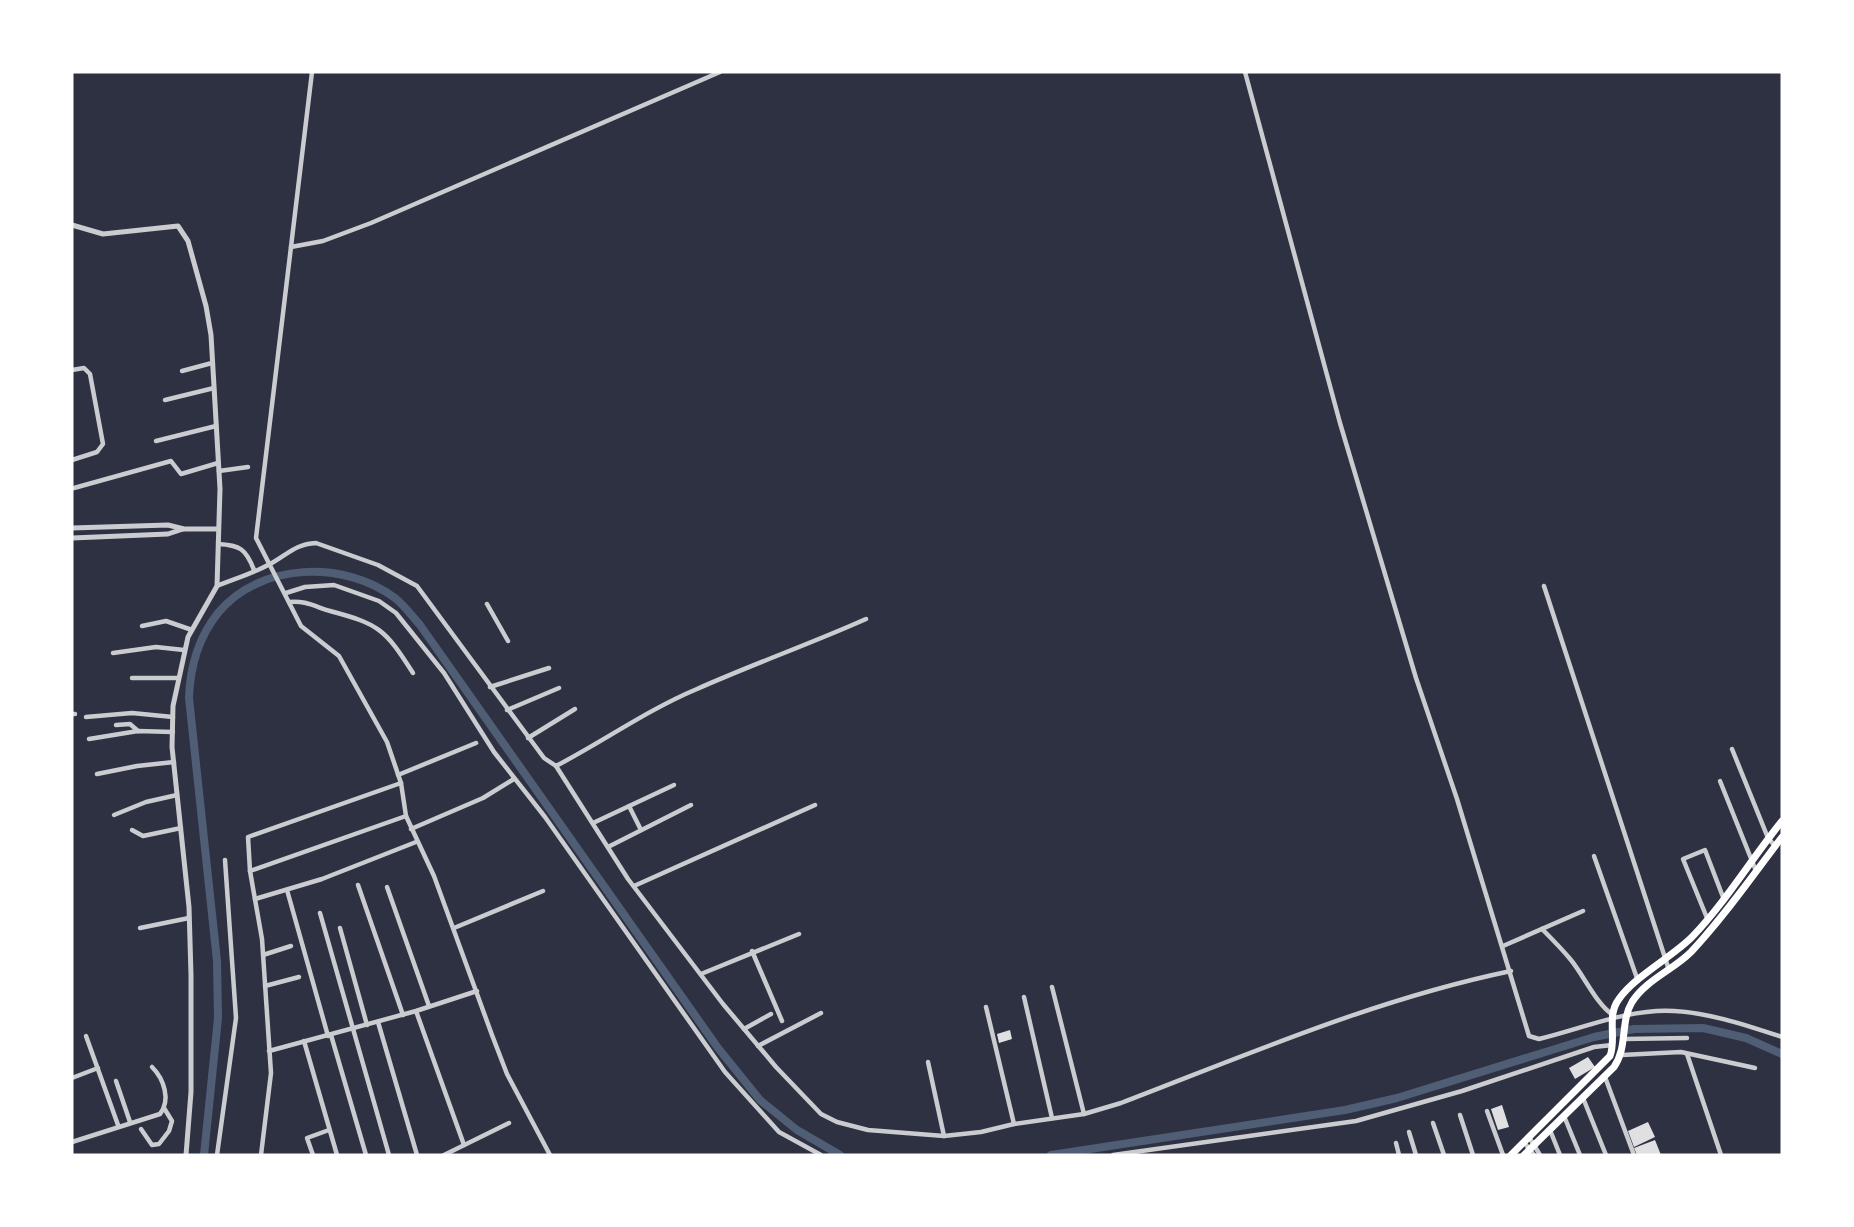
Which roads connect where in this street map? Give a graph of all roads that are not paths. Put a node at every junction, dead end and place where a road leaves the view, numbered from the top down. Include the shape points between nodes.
1 (312, 72) edge
2 (720, 72) edge
3 (1245, 72) edge
4 (72, 225) edge
5 (291, 247) junction
6 (212, 363) junction
7 (72, 370) edge
8 (182, 371) dead end
9 (214, 388) junction
10 (165, 400) dead end
11 (216, 426) junction
12 (156, 441) dead end
13 (72, 460) edge
14 (218, 463) junction
15 (248, 467) dead end
16 (219, 471) junction
17 (74, 488) dead end
18 (111, 527) junction
19 (72, 528) edge
20 (184, 529) junction
21 (218, 529) junction
22 (111, 536) junction
23 (72, 538) edge
24 (218, 544) junction
25 (269, 565) junction
26 (254, 570) junction
27 (217, 586) junction
28 (1544, 586) dead end
29 (286, 593) junction
30 (289, 602) junction
31 (487, 604) dead end
32 (866, 619) dead end
33 (142, 626) dead end
34 (192, 630) junction
35 (508, 641) dead end
36 (184, 650) junction
37 (113, 653) dead end
38 (549, 668) dead end
39 (413, 673) dead end
40 (132, 678) dead end
41 (178, 678) junction
42 (490, 687) junction
43 (559, 688) dead end
44 (575, 709) dead end
45 (507, 710) junction
46 (86, 717) dead end
47 (173, 717) junction
48 (116, 724) dead end
49 (138, 731) junction
50 (173, 732) junction
51 (528, 738) junction
52 (89, 739) dead end
53 (476, 743) dead end
54 (1732, 749) dead end
55 (174, 762) junction
56 (556, 766) junction
57 (97, 774) dead end
58 (398, 775) junction
59 (514, 779) junction
60 (1720, 781) dead end
61 (400, 783) junction
62 (674, 785) dead end
63 (177, 795) junction
64 (691, 805) dead end
65 (815, 805) dead end
66 (629, 806) junction
67 (114, 815) dead end
68 (406, 816) junction
69 (1782, 821) edge
70 (593, 823) junction
71 (180, 828) junction
72 (411, 829) junction
73 (132, 830) dead end
74 (641, 830) junction
75 (1782, 837) edge
76 (1768, 838) junction
77 (416, 842) junction
78 (1775, 846) junction
79 (608, 847) junction
80 (1594, 856) dead end
81 (225, 860) dead end
82 (1750, 861) junction
83 (250, 871) junction
84 (1756, 871) junction
85 (358, 885) dead end
86 (633, 886) junction
87 (387, 887) dead end
88 (286, 890) junction
89 (543, 891) dead end
90 (1723, 897) junction
91 (255, 899) junction
92 (1583, 911) dead end
93 (320, 913) dead end
94 (189, 918) junction
95 (1707, 918) junction
96 (140, 928) dead end
97 (340, 928) dead end
98 (454, 928) junction
99 (1542, 929) junction
100 (799, 934) dead end
101 (291, 946) dead end
102 (1503, 946) junction
103 (752, 951) junction
104 (263, 955) junction
105 (1664, 962) junction
106 (1669, 970) junction
107 (1511, 971) junction
108 (701, 974) junction
109 (299, 977) dead end
110 (1638, 981) junction
111 (265, 986) junction
112 (1052, 987) dead end
113 (477, 991) junction
114 (1024, 997) dead end
115 (429, 1006) junction
116 (986, 1007) dead end
117 (416, 1011) junction
118 (821, 1013) dead end
119 (771, 1014) dead end
120 (403, 1015) junction
121 (1612, 1020) junction
122 (1626, 1020) junction
123 (782, 1021) dead end
124 (378, 1022) junction
125 (367, 1025) junction
126 (353, 1029) junction
127 (744, 1029) junction
128 (329, 1035) junction
129 (86, 1036) dead end
130 (1782, 1036) edge
131 (1687, 1038) dead end
132 (1624, 1039) junction
133 (304, 1041) junction
134 (1612, 1042) junction
135 (758, 1046) junction
136 (269, 1051) junction
137 (1687, 1054) junction
138 (1622, 1055) junction
139 (928, 1062) dead end
140 (152, 1067) dead end
141 (98, 1068) junction
142 (1755, 1068) dead end
143 (1605, 1077) junction
144 (72, 1078) edge
145 (116, 1081) dead end
146 (1583, 1098) junction
147 (164, 1108) junction
148 (1487, 1111) dead end
149 (1084, 1114) junction
150 (1460, 1115) dead end
151 (1564, 1116) junction
152 (1052, 1118) junction
153 (130, 1122) junction
154 (509, 1123) dead end
155 (1433, 1123) dead end
156 (1014, 1124) junction
157 (118, 1125) junction
158 (141, 1129) dead end
159 (329, 1130) junction
160 (1550, 1130) junction
161 (1409, 1132) dead end
162 (944, 1136) junction
163 (1526, 1139) junction
164 (72, 1142) edge
165 (1396, 1143) dead end
166 (464, 1145) junction
167 (1530, 1151) edge
168 (186, 1155) edge
169 (217, 1155) edge
170 (261, 1155) edge
171 (313, 1155) edge
172 (337, 1155) edge
173 (366, 1155) edge
174 (389, 1155) edge
175 (417, 1155) edge
176 (444, 1155) edge
177 (550, 1155) edge
178 (821, 1155) edge
179 (1113, 1155) edge
180 (1399, 1155) edge
181 (1416, 1155) edge
182 (1444, 1155) edge
183 (1473, 1155) edge
184 (1503, 1155) edge
185 (1511, 1155) edge
186 (1539, 1155) edge
187 (1560, 1155) edge
188 (1580, 1155) edge
189 (1606, 1155) edge
190 (1635, 1155) edge
191 (1721, 1155) edge

1 - 5 street
2 - 5 street via 371,223 323,241
3 - 102 street via 1340,423 1416,678
4 - 6 street via 103,234 178,226 183,231 206,306
5 - 25 street via 256,538
6 - 8 street
6 - 9 street
7 - 13 street via 84,368 90,374 103,444 97,452
9 - 10 street
9 - 11 street
11 - 12 street
11 - 14 street
14 - 16 street
14 - 17 street via 181,474 171,461
15 - 16 street
16 - 21 street
18 - 19 street
18 - 20 street via 168,525
18 - 22 street
20 - 21 street
20 - 22 street via 168,534
21 - 24 street
22 - 23 street
24 - 26 street via 241,547
24 - 27 street
25 - 26 street
25 - 29 street
25 - 42 street via 295,547 316,543 378,565 417,586
26 - 27 street
27 - 34 street
28 - 105 street
29 - 30 street
29 - 59 street via 334,585 379,601 396,613 444,673
30 - 39 street via 306,602 373,624 390,640
30 - 58 street via 301,626 339,656 347,668 387,742
31 - 35 street
32 - 56 street via 696,689 629,722
33 - 34 street via 166,621
34 - 36 street
36 - 37 street via 156,647
36 - 41 street
38 - 42 street
40 - 41 street
41 - 47 street
42 - 45 street
43 - 45 street
44 - 51 street
45 - 51 street
46 - 47 street via 132,713
47 - 50 street
48 - 49 street via 130,724
49 - 50 street
49 - 52 street
50 - 55 street
51 - 56 street via 543,758
53 - 58 street
54 - 76 street
55 - 57 street
55 - 63 street
56 - 70 street
58 - 61 street
59 - 72 street via 483,798
59 - 178 street via 608,904 725,1072 780,1132
60 - 82 street
61 - 68 street
61 - 83 street via 252,834 247,840
62 - 66 street
63 - 67 street
63 - 71 street
64 - 74 street
65 - 86 street
66 - 70 street
66 - 74 street
68 - 72 street
68 - 83 street
69 - 76 main road
70 - 79 street
71 - 73 street via 143,836
71 - 94 street
72 - 77 street
74 - 79 street
75 - 78 main road
76 - 78 street
76 - 82 main road
77 - 88 street
77 - 98 street
78 - 84 main road
79 - 86 street
80 - 110 street
81 - 169 street via 236,1018
82 - 84 street
82 - 90 main road
83 - 91 street
84 - 106 main road via 1689,953
85 - 120 street
86 - 108 street
87 - 115 street
88 - 91 street
88 - 128 street
89 - 98 street
90 - 95 main road
90 - 95 street via 1705,850 1683,859
91 - 104 street
92 - 99 street
93 - 126 street
94 - 96 street
94 - 168 street via 191,1092
95 - 105 main road
97 - 125 street
98 - 113 street
99 - 102 street
99 - 121 street via 1569,958
100 - 103 street
101 - 104 street
102 - 107 street
103 - 108 street
103 - 123 street
104 - 111 street
105 - 106 street
105 - 110 main road
106 - 122 main road via 1638,994
107 - 121 street via 1527,1032 1533,1039
107 - 149 street via 1445,984
108 - 127 street
109 - 111 street
110 - 121 main road via 1619,999
111 - 136 street
112 - 149 street
113 - 115 street
113 - 177 street via 507,1074
114 - 152 street
115 - 117 street
116 - 156 street
117 - 120 street
117 - 166 street
118 - 135 street
119 - 127 street
120 - 124 street
121 - 122 street
121 - 134 main road
122 - 130 street via 1674,1011 1741,1023
122 - 132 main road
124 - 125 street
124 - 175 street
125 - 126 street
126 - 128 street
126 - 174 street
127 - 135 street
128 - 133 street
128 - 173 street
129 - 141 street
131 - 132 street
132 - 138 main road
133 - 136 street
133 - 159 street
134 - 163 main road via 1610,1056 1603,1065
134 - 179 street via 1462,1091 1356,1120
135 - 162 street via 821,1114 837,1122 868,1130
136 - 170 street via 270,1089
137 - 138 street
137 - 142 street
137 - 191 street
138 - 143 main road
139 - 162 street
140 - 147 street via 162,1082
141 - 144 street
141 - 157 street
143 - 146 main road
143 - 190 street
145 - 153 street
146 - 151 main road
146 - 189 street
147 - 153 street via 160,1114
147 - 158 street via 172,1121 159,1144 152,1145
148 - 184 street
149 - 152 street
150 - 183 street
151 - 160 main road
151 - 188 street
152 - 156 street
153 - 157 street
154 - 166 street
155 - 182 street
156 - 162 street
157 - 164 street
159 - 171 street via 307,1138
159 - 172 street
160 - 167 main road
160 - 187 street
161 - 181 street
163 - 167 street
163 - 185 main road
165 - 180 street
166 - 176 street
167 - 186 street

